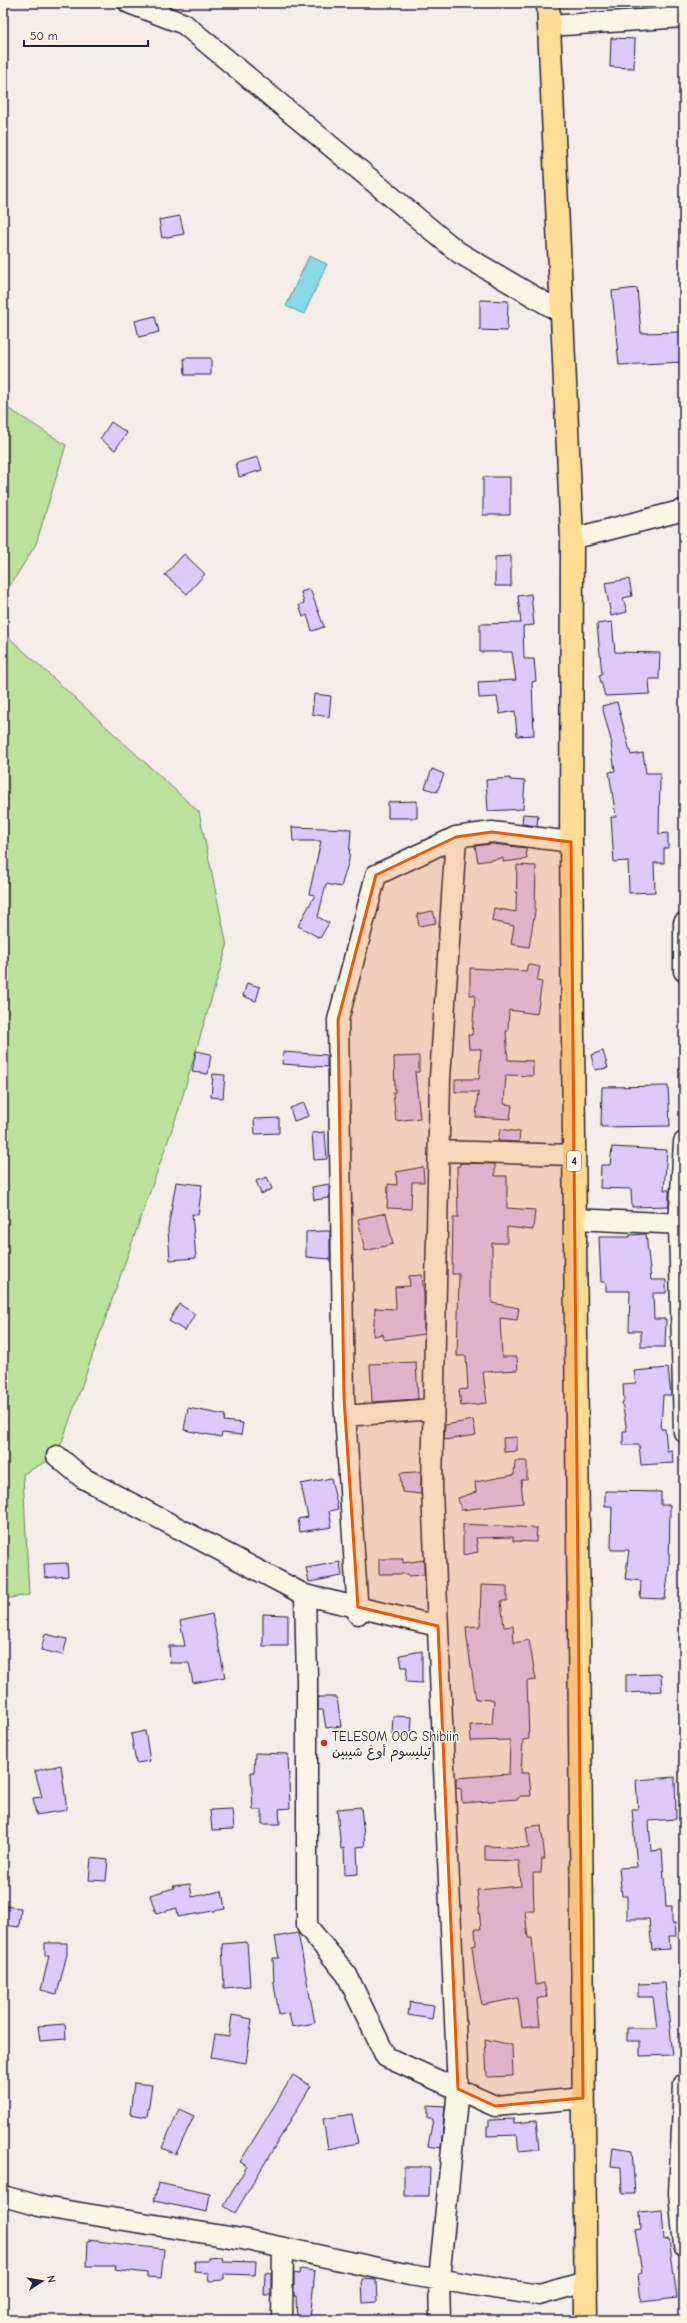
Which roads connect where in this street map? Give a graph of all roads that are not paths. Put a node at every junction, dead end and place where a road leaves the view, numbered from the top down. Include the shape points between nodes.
1 (129, 3) edge
2 (548, 3) edge
3 (684, 17) edge
4 (549, 26) junction
5 (562, 313) junction
6 (684, 510) edge
7 (572, 539) junction
8 (456, 837) junction
9 (572, 842) junction
10 (684, 923) edge
11 (684, 971) edge
12 (684, 1142) edge
13 (439, 1151) junction
14 (574, 1155) junction
15 (574, 1219) junction
16 (681, 1224) edge
17 (433, 1410) junction
18 (346, 1416) junction
19 (684, 1432) edge
20 (57, 1456) dead end
21 (305, 1595) junction
22 (358, 1611) junction
23 (438, 1626) junction
24 (684, 2084) edge
25 (458, 2089) junction
26 (583, 2098) junction
27 (3, 2196) edge
28 (684, 2246) edge
29 (283, 2248) junction
30 (439, 2279) junction
31 (585, 2282) junction
32 (282, 2320) edge
33 (440, 2320) edge
34 (586, 2320) edge

1 - 5 street via 184,24 458,252
2 - 4 highway, 4
3 - 4 street
4 - 5 highway, 4
5 - 7 highway, 4
6 - 7 street
7 - 9 highway, 4
8 - 9 street via 492,832
8 - 13 street via 440,1078
8 - 18 street via 376,875 338,1020 340,1229
9 - 14 highway, 4
10 - 11 street
12 - 16 street
13 - 14 street
13 - 17 street
14 - 15 highway, 4
15 - 16 street
15 - 26 highway, 4
16 - 19 street
17 - 18 street
17 - 23 street via 432,1490
18 - 22 street
20 - 21 street via 82,1478
21 - 22 street
21 - 25 street via 307,1926 347,1975 386,2056
22 - 23 street
23 - 25 street
24 - 28 street via 680,2193
25 - 26 street via 495,2106
25 - 30 street
26 - 31 highway, 4
27 - 29 street via 43,2207
29 - 30 street
29 - 32 street
30 - 31 street via 539,2295
30 - 33 street
31 - 34 highway, 4

